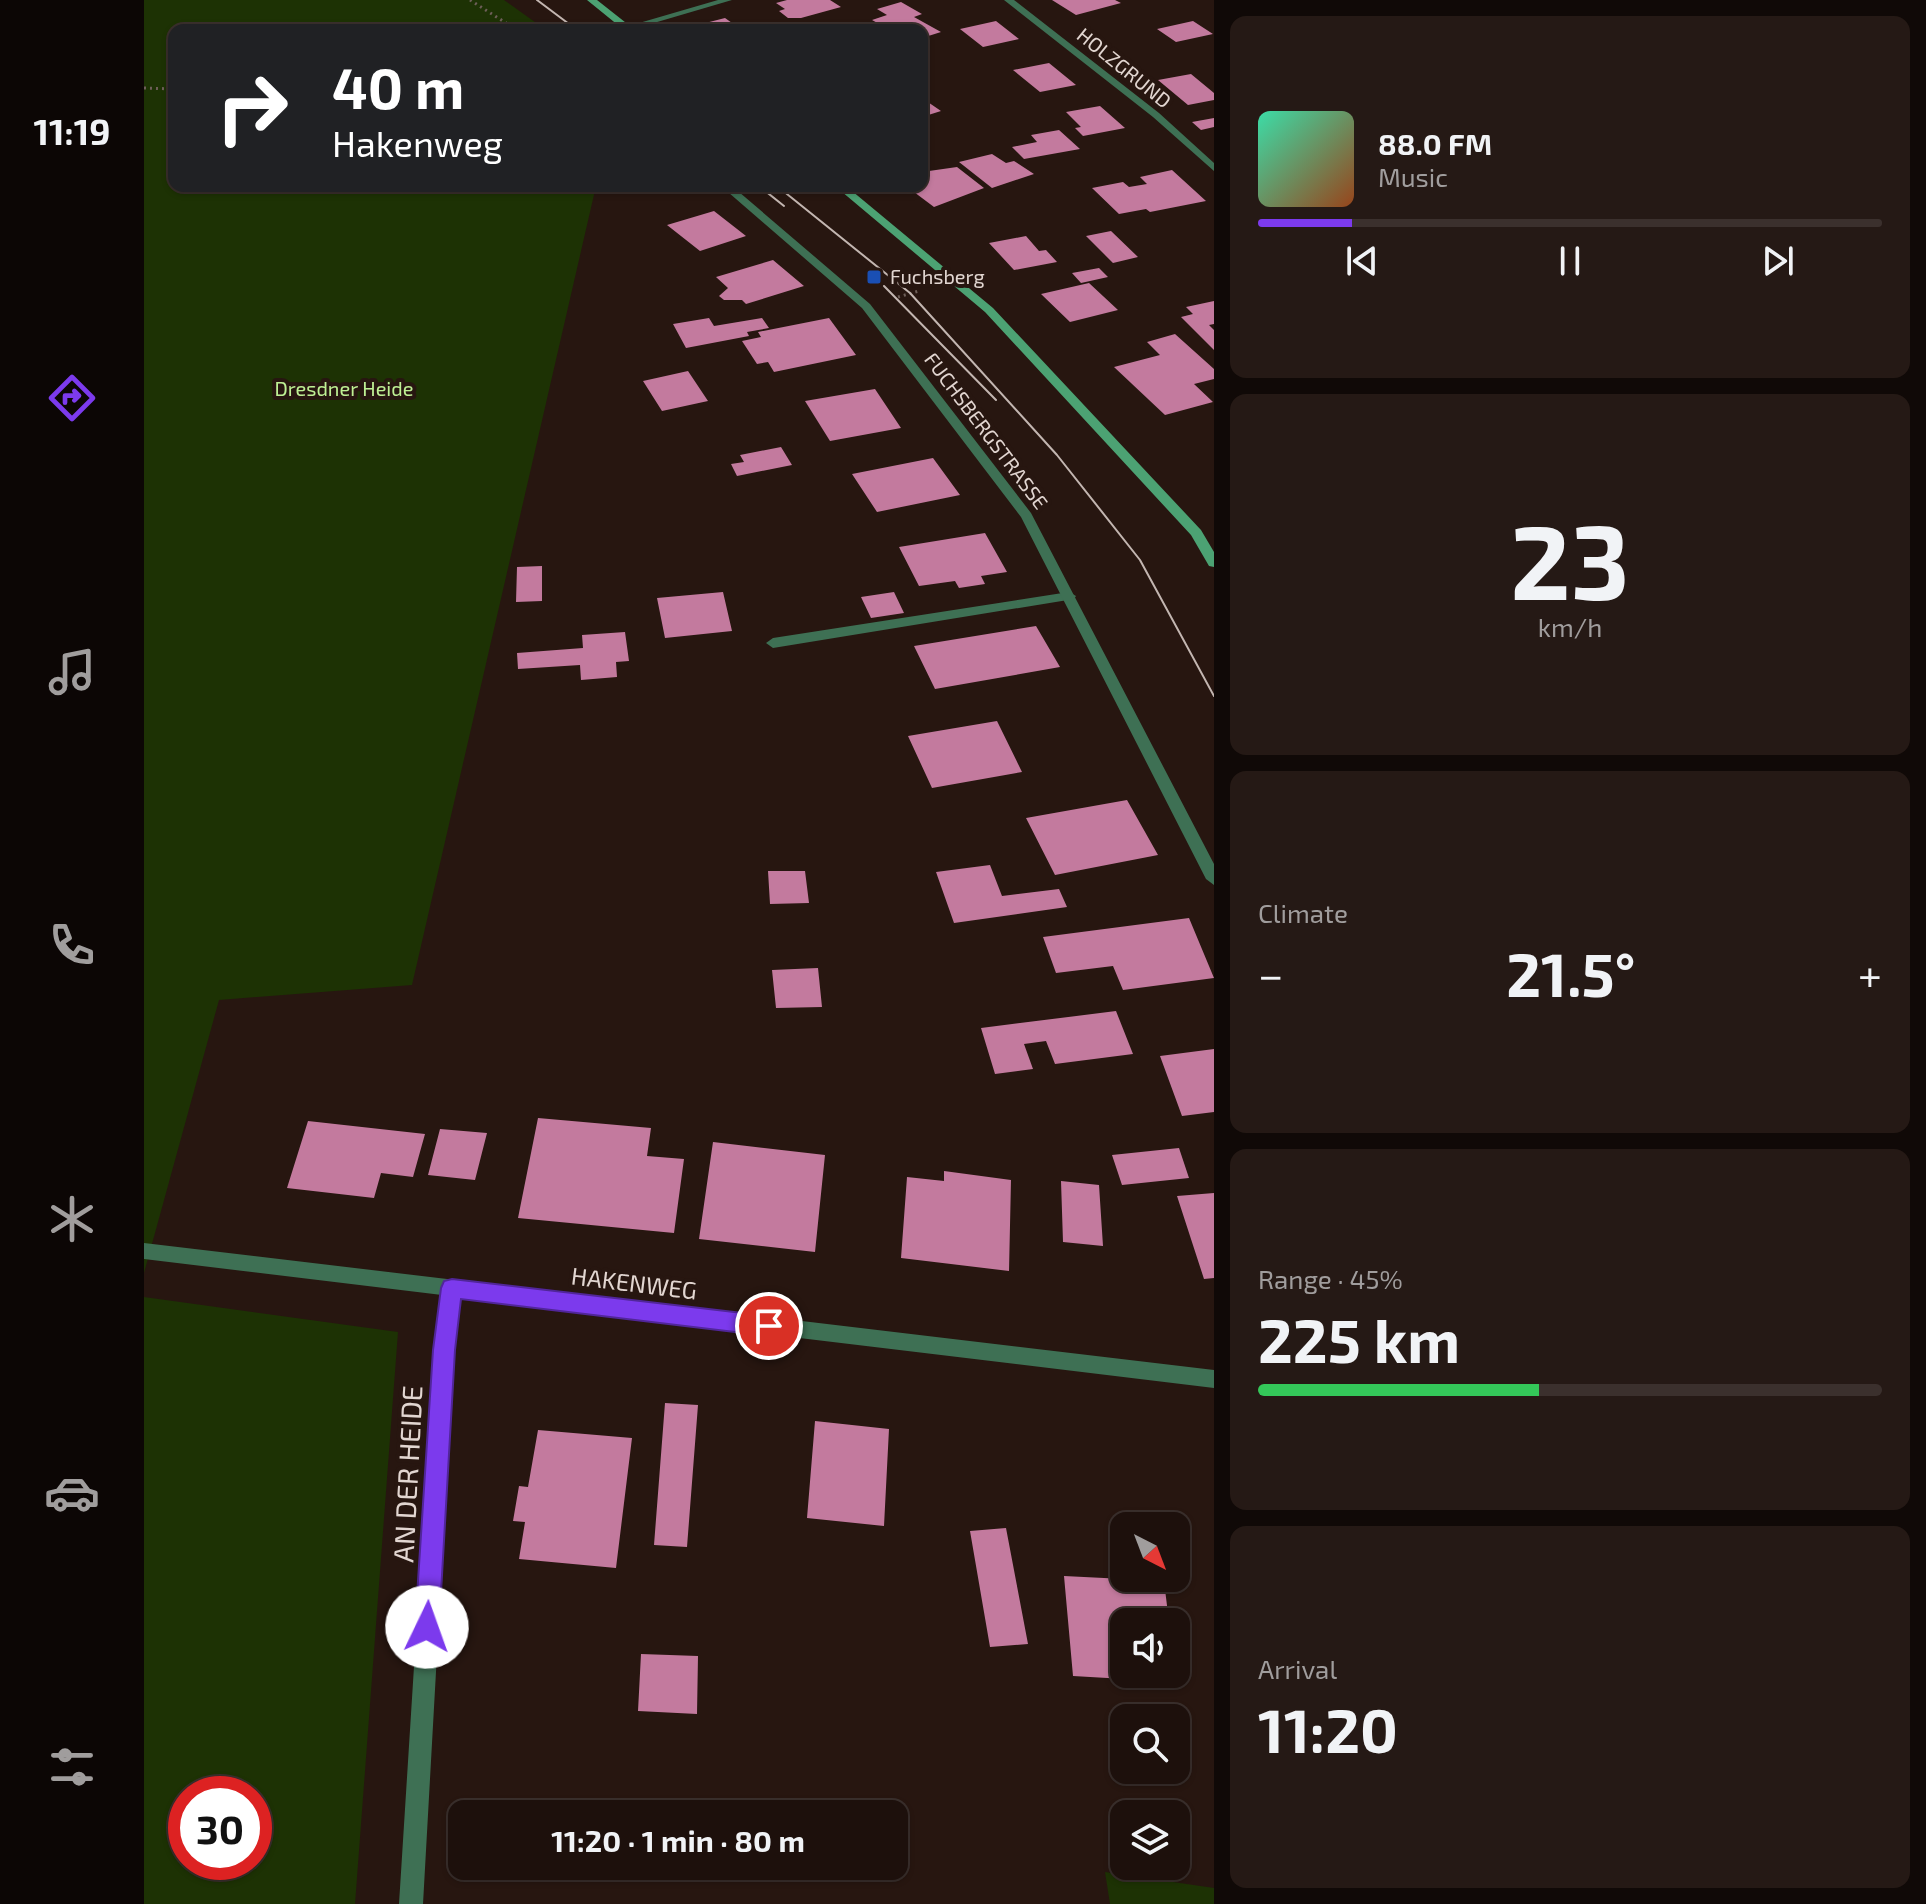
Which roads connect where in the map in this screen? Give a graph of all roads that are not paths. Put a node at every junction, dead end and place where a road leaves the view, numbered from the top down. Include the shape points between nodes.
1 (591, 0) edge
2 (728, 0) edge
3 (1008, 0) edge
4 (622, 24) edge
5 (646, 24) edge
6 (1214, 168) edge
7 (733, 192) edge
8 (847, 192) edge
9 (1214, 563) edge
10 (1069, 596) junction
11 (773, 643) dead end
12 (1214, 879) edge
13 (144, 1251) edge
14 (452, 1288) junction
15 (1214, 1379) edge
16 (411, 1904) edge

1 - 4 main road
2 - 5 street
3 - 6 street, HOLZGRUND via 1156,115
7 - 10 street, FUCHSBERGSTRASSE via 866,306 1027,516
8 - 9 main road via 989,310 1196,533
10 - 11 street
10 - 12 street, FUCHSBERGSTRASSE
13 - 14 street, HAKENWEG
14 - 15 street, HAKENWEG
14 - 16 street, AN DER HEIDE

